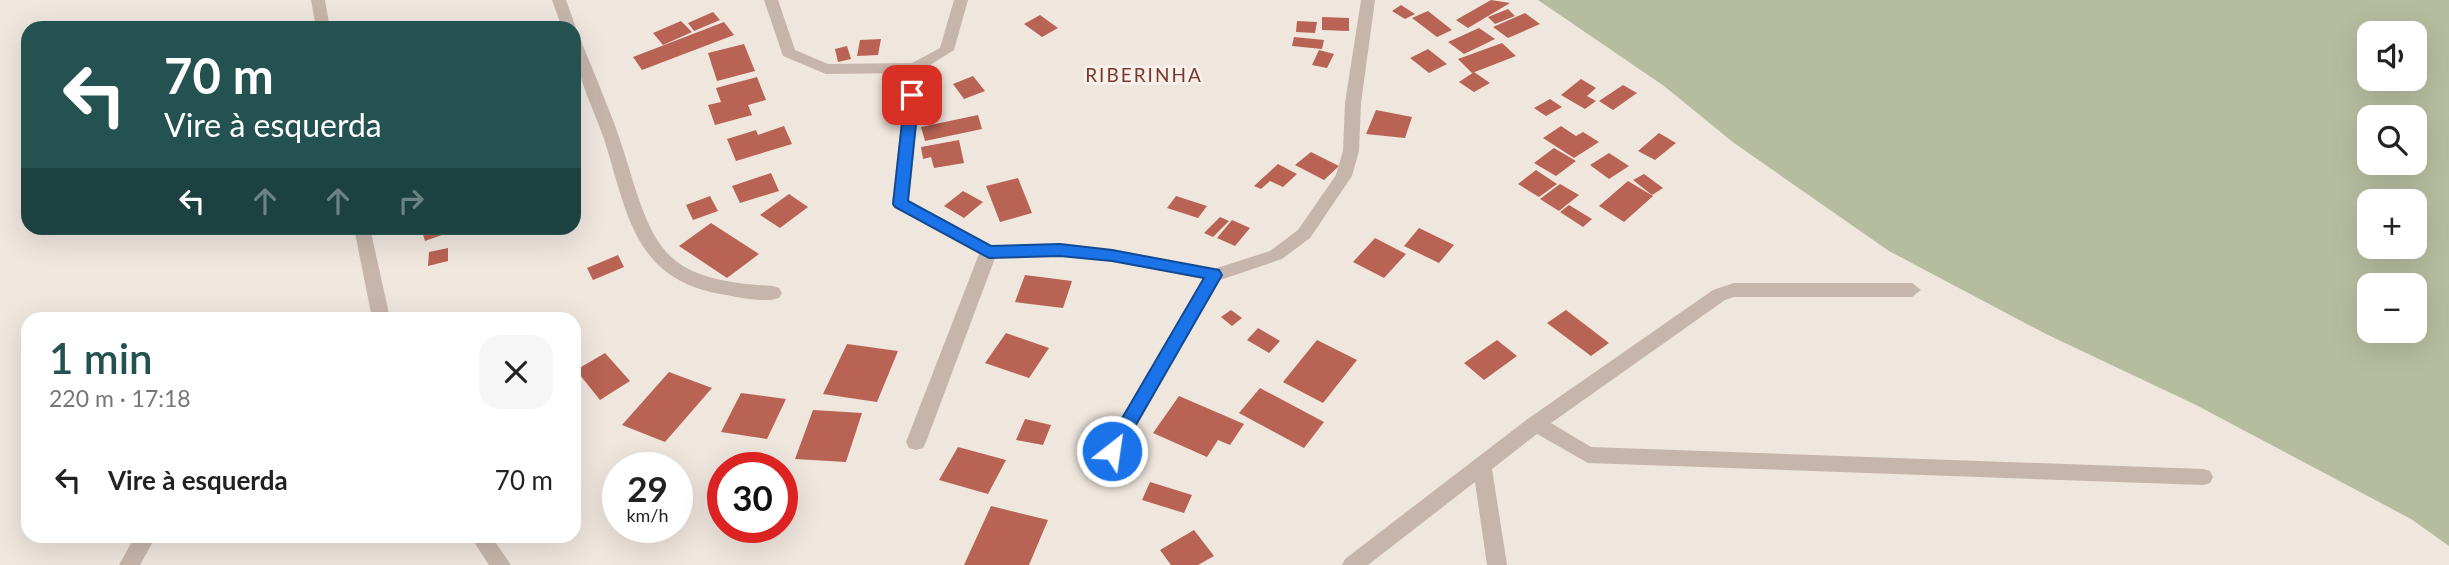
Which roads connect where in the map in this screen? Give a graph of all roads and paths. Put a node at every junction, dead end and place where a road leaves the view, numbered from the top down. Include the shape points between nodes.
1 (318, 0) edge
2 (559, 0) edge
3 (771, 0) edge
4 (961, 0) edge
5 (1368, 0) edge
6 (322, 21) edge
7 (566, 21) edge
8 (581, 59) edge
9 (915, 68) junction
10 (363, 235) edge
11 (989, 252) junction
12 (1214, 275) junction
13 (1912, 290) dead end
14 (773, 293) dead end
15 (380, 312) edge
16 (1536, 424) junction
17 (916, 442) dead end
18 (1112, 451) dead end
19 (1482, 466) junction
20 (2203, 477) dead end
21 (142, 543) edge
22 (485, 543) edge
23 (129, 565) edge
24 (501, 565) edge
25 (1352, 565) edge
26 (1497, 565) edge

1 - 6 street
2 - 7 street
3 - 9 street via 788,53 826,69
4 - 9 street via 947,50
5 - 12 street via 1351,151 1344,176 1304,234 1276,255
8 - 14 street via 639,225 655,253 669,267 707,285
9 - 11 street via 900,204
10 - 15 street
11 - 12 street via 1060,250 1112,255
11 - 17 street
12 - 18 street
13 - 16 street via 1734,290 1718,295
16 - 19 street
16 - 20 street via 1588,455
19 - 25 street
19 - 26 street
21 - 23 street
22 - 24 street

